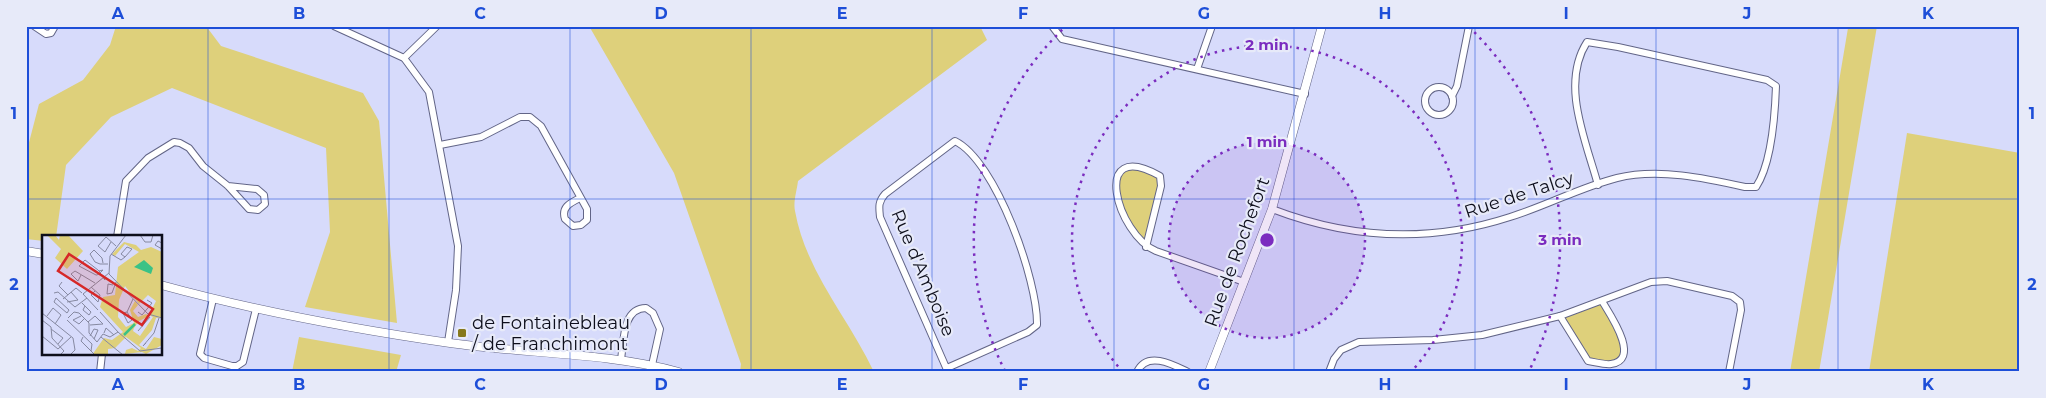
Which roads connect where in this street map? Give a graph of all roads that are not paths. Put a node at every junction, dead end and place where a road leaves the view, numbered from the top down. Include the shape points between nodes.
1 (34, 26) edge
2 (55, 26) edge
3 (334, 26) edge
4 (437, 26) edge
5 (1052, 26) edge
6 (1212, 26) edge
7 (1322, 26) edge
8 (1469, 26) edge
9 (404, 58) junction
10 (1197, 69) junction
11 (1305, 94) junction
12 (1452, 96) junction
13 (440, 145) junction
14 (1598, 185) junction
15 (228, 186) junction
16 (580, 198) junction
17 (1272, 209) junction
18 (118, 235) edge
19 (1146, 247) junction
20 (26, 251) edge
21 (42, 254) edge
22 (1244, 282) junction
23 (162, 285) edge
24 (213, 299) junction
25 (1602, 300) junction
26 (256, 309) junction
27 (1560, 316) junction
28 (448, 342) junction
29 (102, 356) edge
30 (621, 359) junction
31 (652, 365) junction
32 (948, 370) edge
33 (100, 372) edge
34 (679, 372) edge
35 (1137, 372) edge
36 (1188, 372) edge
37 (1208, 372) edge
38 (1329, 372) edge
39 (1730, 372) edge

1 - 2 street via 44,34
3 - 9 street
4 - 9 street
5 - 10 street via 1062,39
6 - 10 street
7 - 11 street, Rue de Rochefort
8 - 12 street
9 - 13 street via 427,87
10 - 11 street
11 - 17 street, Rue de Rochefort
12 - 12 street via 1450,110 1442,115 1433,114 1426,107 1426,94 1433,88 1446,89
13 - 16 street via 481,137 520,117 530,117 541,126
13 - 28 street via 458,253
14 - 14 street, Rue de Talcy via 1576,103 1577,64 1587,42 1767,80 1776,86 1764,174 1756,186 1673,175 1617,178
14 - 17 street, Rue de Talcy via 1487,224 1407,234 1354,233
15 - 15 street via 249,209 258,210 265,204 264,195 257,189
15 - 18 street via 185,145 169,144 148,158 126,181
16 - 16 street via 588,218 581,225 573,226 566,221 564,213 568,204
17 - 22 street, Rue de Rochefort
19 - 19 street via 1128,226 1115,189 1116,176 1129,165 1160,176 1161,186
19 - 22 street
20 - 21 street
22 - 37 street, Rue de Rochefort
23 - 24 street
24 - 26 street
24 - 26 street via 200,354 232,366 242,362
25 - 27 street
25 - 27 street via 1624,340 1624,353 1619,361 1612,364 1588,361
25 - 39 street via 1651,282 1667,281 1732,296 1740,302 1741,310
26 - 28 street
27 - 38 street via 1482,335 1359,342 1342,350
28 - 30 street
29 - 33 street
30 - 31 street
30 - 31 street via 629,316 646,308 653,313 660,329
31 - 34 street
32 - 32 street, Rue d'Amboise via 880,217 879,207 885,194 955,142 976,159 1006,211 1020,245 1037,325
35 - 36 street via 1149,362 1162,360

